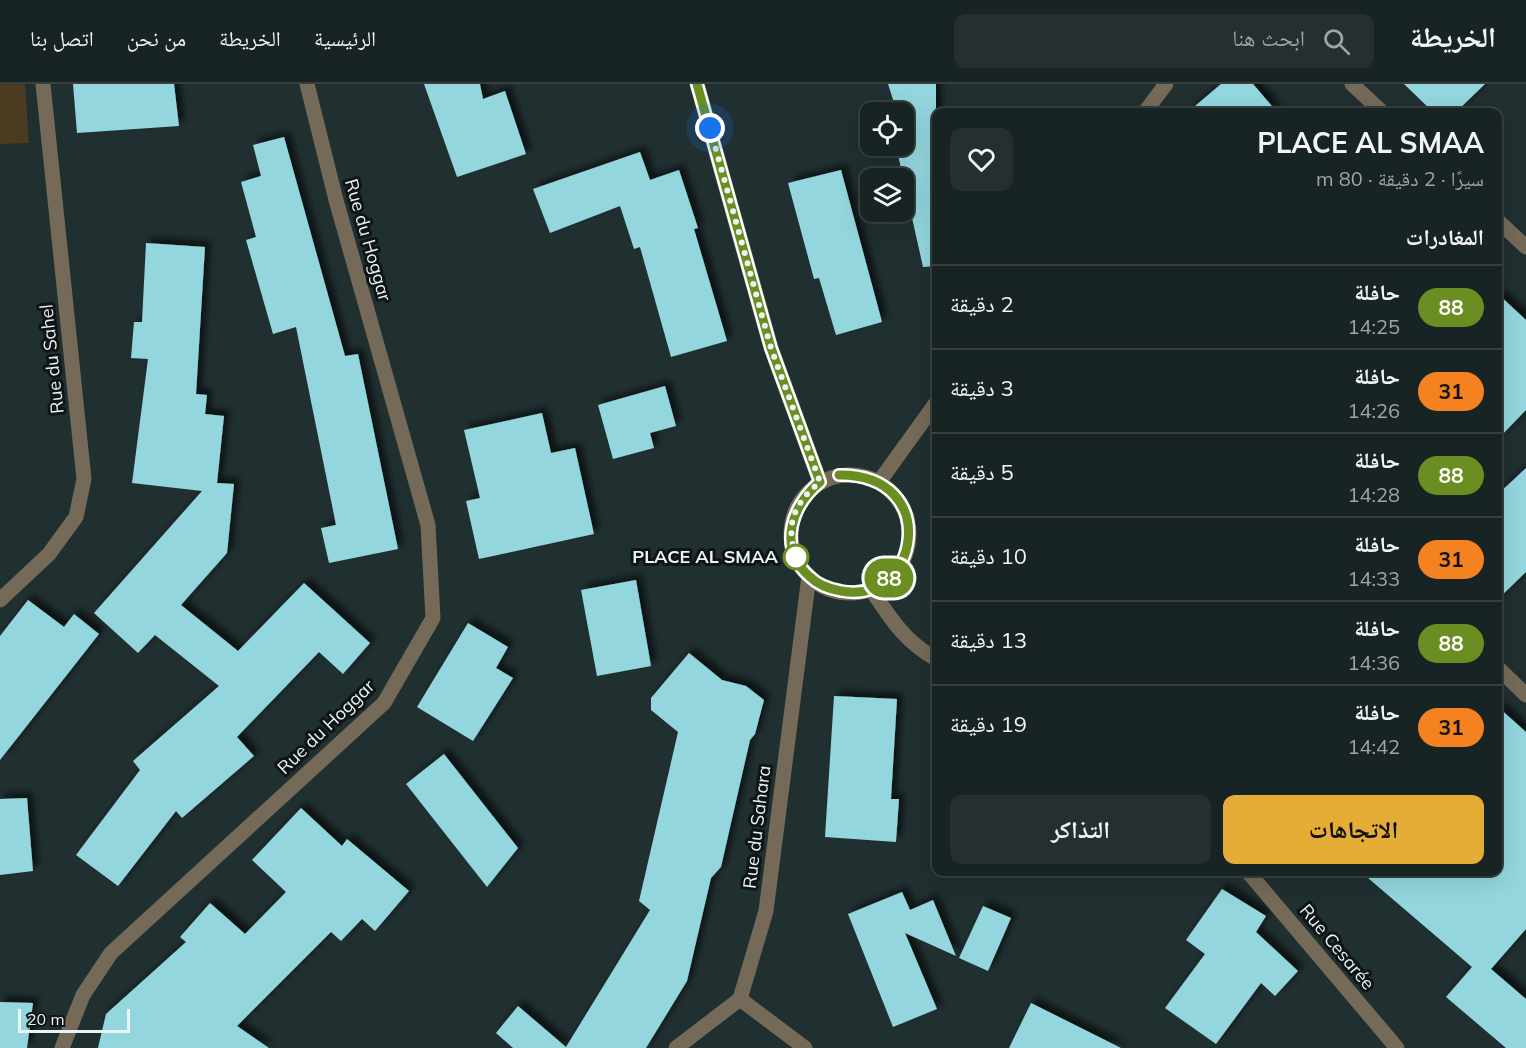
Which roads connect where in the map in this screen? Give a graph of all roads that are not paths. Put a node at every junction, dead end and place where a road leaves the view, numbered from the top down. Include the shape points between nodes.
1 (43, 84) edge
2 (307, 84) edge
3 (698, 84) edge
4 (1166, 84) edge
5 (1352, 84) edge
6 (1148, 108) edge
7 (1378, 108) edge
8 (1502, 225) edge
9 (1526, 247) edge
10 (932, 409) edge
11 (820, 482) junction
12 (879, 482) junction
13 (809, 576) junction
14 (871, 589) junction
15 (0, 600) edge
16 (932, 657) edge
17 (1502, 672) edge
18 (1526, 695) edge
19 (1251, 876) edge
20 (740, 999) junction
21 (62, 1048) edge
22 (676, 1048) edge
23 (805, 1048) edge
24 (1397, 1048) edge

1 - 15 street, Rue du Sahel via 84,479 76,517 49,555
2 - 21 street, Rue du Hoggar via 428,525 433,618 384,703 111,954 83,995
3 - 11 street via 771,348
4 - 6 street
5 - 7 street
8 - 9 street
10 - 12 street
11 - 12 street via 839,475 860,475
11 - 13 street via 800,503 790,530 799,564
12 - 14 street via 894,494 904,510 909,528 908,548 887,580
13 - 14 street via 827,588 850,593
13 - 20 street, Rue du Sahara via 766,911
14 - 16 street via 902,635
17 - 18 street
19 - 24 street, Rue Cesarée
20 - 22 street
20 - 23 street

